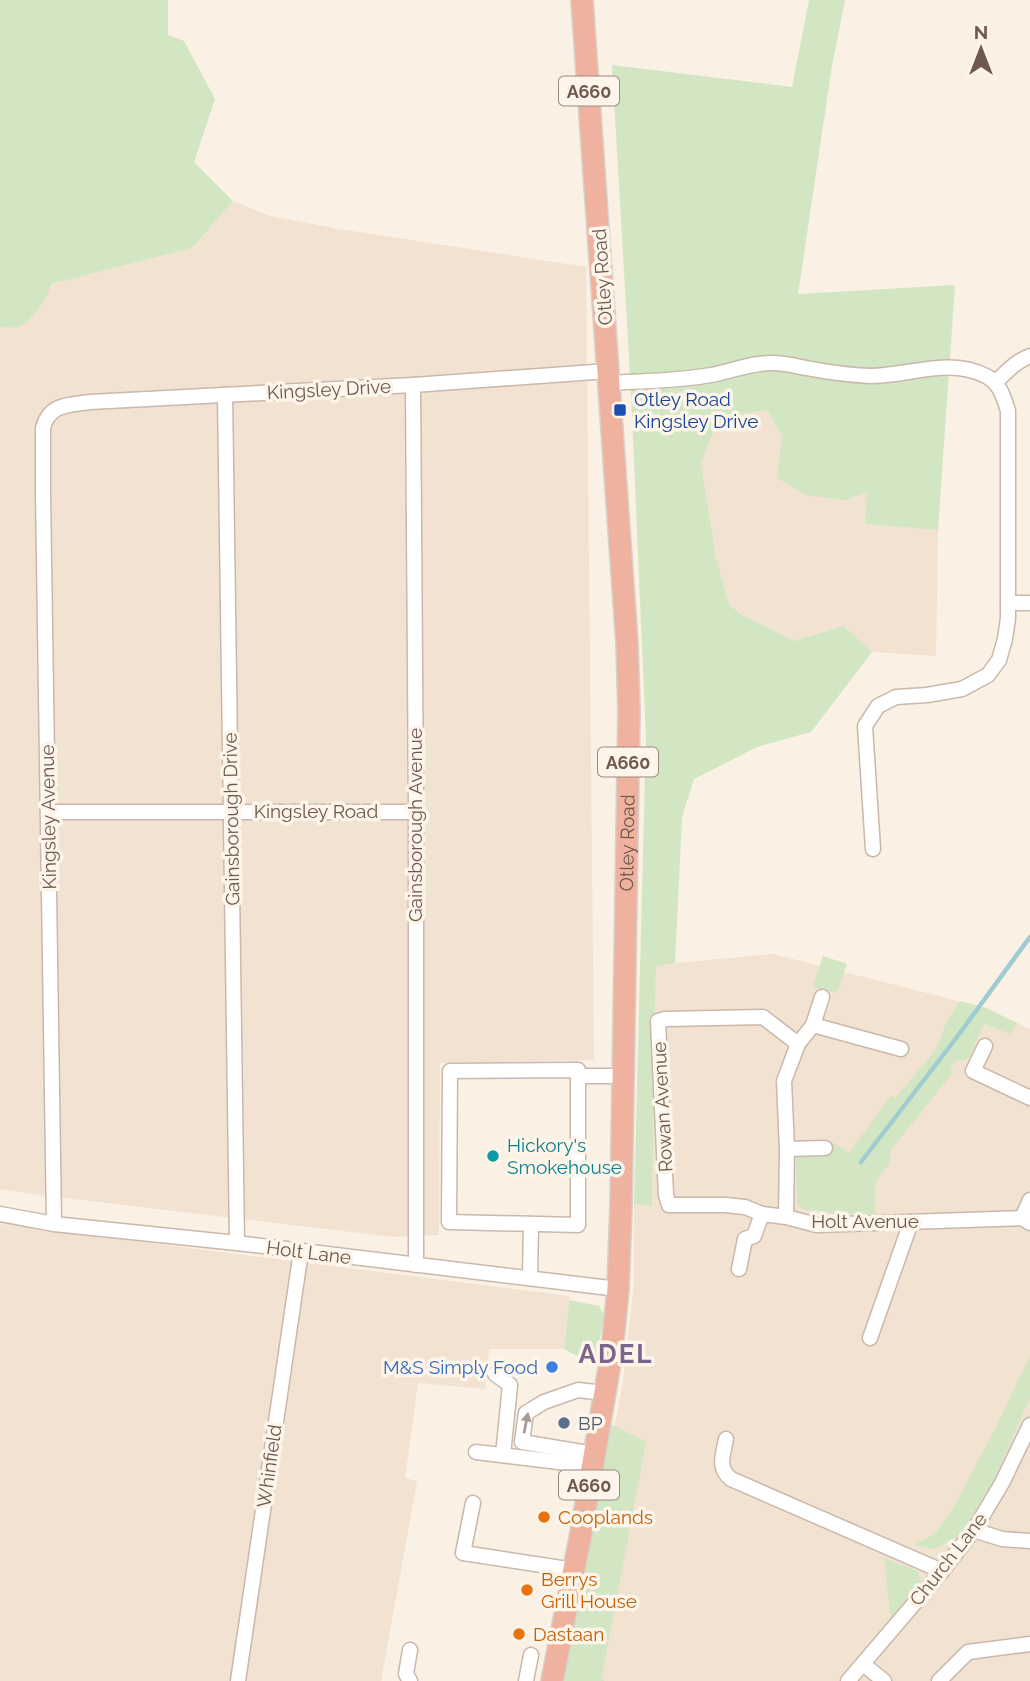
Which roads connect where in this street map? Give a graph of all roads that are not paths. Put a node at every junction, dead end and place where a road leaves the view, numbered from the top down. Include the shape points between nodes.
1 (582, 0) edge
2 (1030, 356) edge
3 (609, 377) junction
4 (995, 383) junction
5 (413, 384) junction
6 (225, 395) junction
7 (51, 412) joint
8 (1008, 603) junction
9 (1030, 603) edge
10 (48, 811) junction
11 (231, 811) junction
12 (416, 812) junction
13 (873, 849) dead end
14 (822, 997) dead end
15 (813, 1025) junction
16 (798, 1044) junction
17 (985, 1046) dead end
18 (901, 1049) dead end
19 (578, 1076) junction
20 (622, 1076) junction
21 (1030, 1098) edge
22 (825, 1148) dead end
23 (786, 1149) junction
24 (1030, 1200) edge
25 (762, 1213) junction
26 (0, 1214) edge
27 (786, 1217) junction
28 (1026, 1220) edge
29 (911, 1222) junction
30 (54, 1224) junction
31 (531, 1224) junction
32 (237, 1243) junction
33 (301, 1251) junction
34 (416, 1265) junction
35 (739, 1269) dead end
36 (530, 1278) junction
37 (618, 1289) junction
38 (870, 1338) dead end
39 (495, 1374) dead end
40 (604, 1393) junction
41 (1030, 1425) edge
42 (726, 1439) dead end
43 (476, 1452) dead end
44 (503, 1455) junction
45 (593, 1460) junction
46 (473, 1503) dead end
47 (974, 1530) junction
48 (1030, 1541) edge
49 (574, 1570) junction
50 (942, 1571) junction
51 (1030, 1644) edge
52 (410, 1650) dead end
53 (531, 1654) dead end
54 (863, 1664) junction
55 (238, 1681) edge
56 (410, 1681) edge
57 (526, 1681) edge
58 (552, 1681) edge
59 (848, 1681) edge
60 (884, 1681) edge
61 (939, 1681) edge

1 - 3 highway, Otley Road / A660
2 - 4 street
3 - 4 street, Kingsley Drive via 691,378 774,362 869,376 960,368 988,376
3 - 5 street, Kingsley Drive
3 - 20 highway, Otley Road / A660 via 629,711
4 - 8 street via 1008,411
5 - 6 street, Kingsley Drive
5 - 12 street, Gainsborough Avenue
6 - 7 street, Kingsley Drive via 90,401
6 - 11 street, Gainsborough Drive
7 - 10 street, Kingsley Avenue via 43,428
8 - 9 street
8 - 13 street via 1005,639 999,660 988,675 962,689 896,697 878,706 865,726
10 - 11 street, Kingsley Road
10 - 30 street, Kingsley Avenue
11 - 12 street, Kingsley Road
11 - 32 street, Gainsborough Drive
12 - 34 street, Gainsborough Avenue
14 - 15 street
15 - 16 street
15 - 18 street
16 - 23 street via 784,1081
16 - 25 street, Rowan Avenue via 763,1017 659,1021 669,1205 725,1205
17 - 21 street via 974,1071
19 - 20 street
19 - 31 street via 578,1225
19 - 31 street via 578,1070 450,1070 449,1222
20 - 37 highway, Otley Road / A660
22 - 23 street
23 - 27 street
24 - 28 street
25 - 27 street, Holt Avenue
25 - 35 street via 754,1236 745,1239
26 - 30 street, Holt Lane
27 - 29 street, Holt Avenue via 817,1225
28 - 29 street, Holt Avenue
29 - 38 street
30 - 32 street, Holt Lane
31 - 36 street
32 - 33 street, Holt Lane
33 - 34 street, Holt Lane
33 - 55 street, Whinfield
34 - 36 street, Holt Lane
36 - 37 street, Holt Lane
37 - 40 highway, Otley Road / A660
39 - 44 street via 510,1385
40 - 45 highway, Otley Road / A660
45 -> 40 street via 522,1441 526,1413 578,1390
41 - 47 street, Church Lane
42 - 50 street via 722,1465 724,1474 732,1479
43 - 44 street
44 - 45 street
45 - 49 highway, Otley Road / A660
46 - 49 street via 463,1553
47 - 48 street
47 - 50 street, Church Lane
49 - 58 highway, Otley Road / A660
50 - 54 street, Church Lane
51 - 61 street via 968,1652
52 - 56 street via 406,1674
53 - 57 street
54 - 59 street, Church Lane
54 - 60 street

